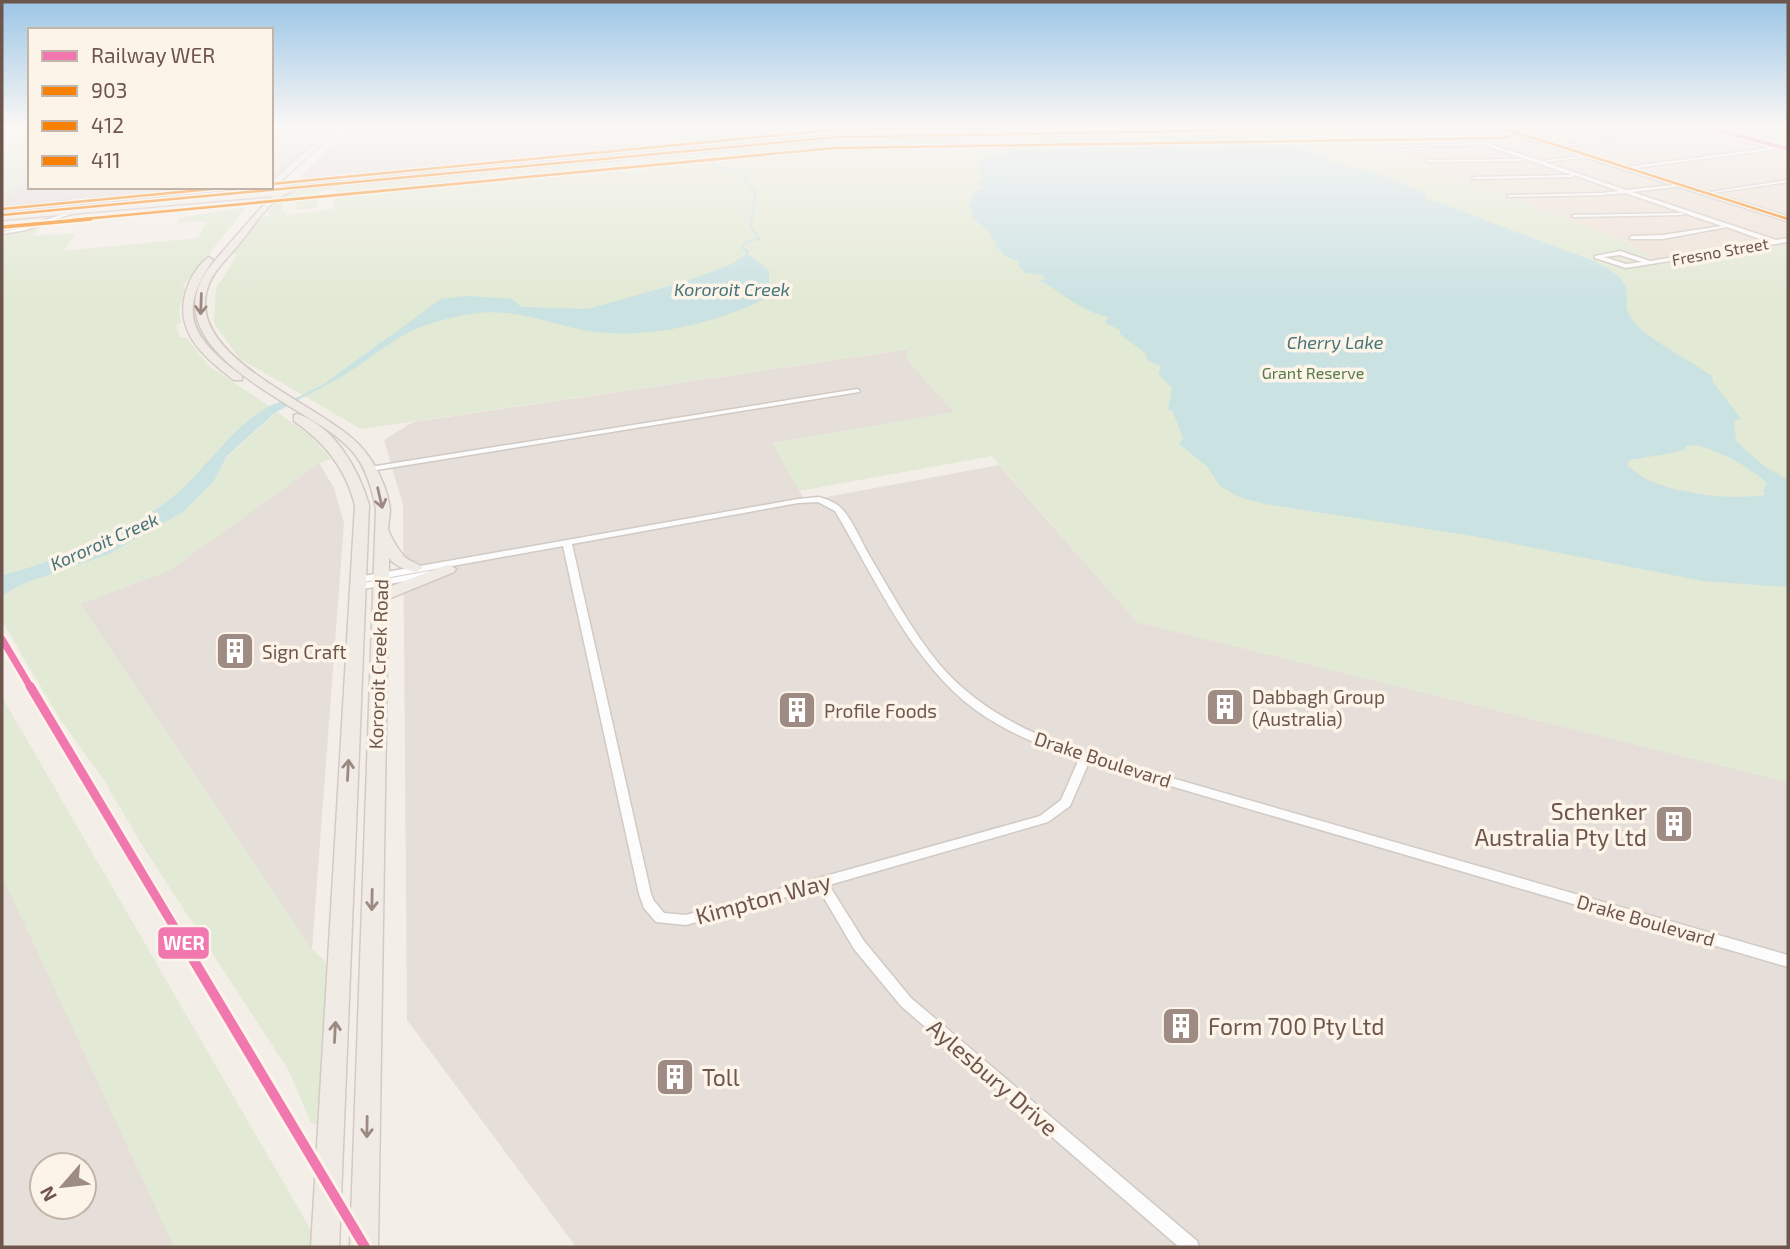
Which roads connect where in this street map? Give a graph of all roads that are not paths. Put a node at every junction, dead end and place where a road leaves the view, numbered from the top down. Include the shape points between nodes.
1 (285, 183) edge
2 (294, 183) edge
3 (329, 183) edge
4 (355, 183) edge
5 (1603, 183) edge
6 (1677, 183) edge
7 (1772, 183) edge
8 (1682, 185) junction
9 (299, 186) junction
10 (268, 190) edge
11 (286, 190) junction
12 (1629, 192) junction
13 (1706, 193) junction
14 (1509, 196) dead end
15 (69, 203) junction
16 (2, 209) edge
17 (90, 210) junction
18 (1690, 213) junction
19 (1574, 216) dead end
20 (2, 217) edge
21 (16, 217) junction
22 (1788, 219) edge
23 (39, 223) junction
24 (1730, 226) junction
25 (2, 233) edge
26 (1632, 238) dead end
27 (1788, 240) edge
28 (1775, 242) junction
29 (1652, 262) junction
30 (856, 391) dead end
31 (301, 414) junction
32 (370, 469) junction
33 (383, 527) junction
34 (567, 543) junction
35 (511, 553) junction
36 (416, 568) junction
37 (449, 569) joint
38 (358, 584) junction
39 (380, 585) junction
40 (1085, 757) junction
41 (821, 883) junction
42 (1788, 961) edge
43 (325, 1247) edge
44 (364, 1247) edge
45 (1191, 1247) edge

1 - 11 main road, Kororoit Creek Road
2 - 9 main road
3 - 9 main road
4 - 11 main road
5 - 12 street
6 - 8 street
7 - 13 street
8 - 12 street
8 - 13 street
9 - 11 main road
10 - 11 main road
10 - 15 main road
10 - 17 main road
10 - 31 main road, Kororoit Creek Road via 267,199 200,271 187,304 188,322 198,344 218,363 250,387
11 -> 31 main road, Kororoit Creek Road via 220,260 201,295 201,319 235,364
12 - 14 street
12 - 18 street
13 - 22 street
15 - 16 street
15 - 20 main road
17 - 21 main road
17 - 23 street
18 - 19 street
18 - 24 street
20 - 21 main road
21 - 23 street via 38,219
23 - 25 street
24 - 26 street
24 - 28 street
27 - 28 street, Fresno Street
28 - 29 street, Fresno Street
29 - 29 street, Fresno Street via 1626,266 1597,257 1620,253
30 - 32 street
31 - 32 main road, Kororoit Creek Road via 352,443
31 - 38 main road, Kororoit Creek Road via 335,447 356,479 362,505
32 -> 33 main road, Kororoit Creek Road via 380,494
33 - 36 main road via 393,555
33 - 39 main road, Kororoit Creek Road
34 - 35 street, Drake Boulevard
34 - 40 street, Drake Boulevard via 798,501 827,501 838,509 925,651 953,686 1021,732
34 - 41 street, Kimpton Way via 645,894 654,912 668,920 686,920
35 - 36 street, Drake Boulevard
35 - 37 street, Drake Boulevard
36 - 39 street, Drake Boulevard
37 - 39 main road via 398,587
38 - 39 street, Drake Boulevard
43 -> 38 main road, Kororoit Creek Road
39 -> 44 main road, Kororoit Creek Road
40 - 41 street, Kimpton Way via 1066,803 1044,819
40 - 42 street, Drake Boulevard
41 - 45 street, Aylesbury Drive via 859,945 906,1002

